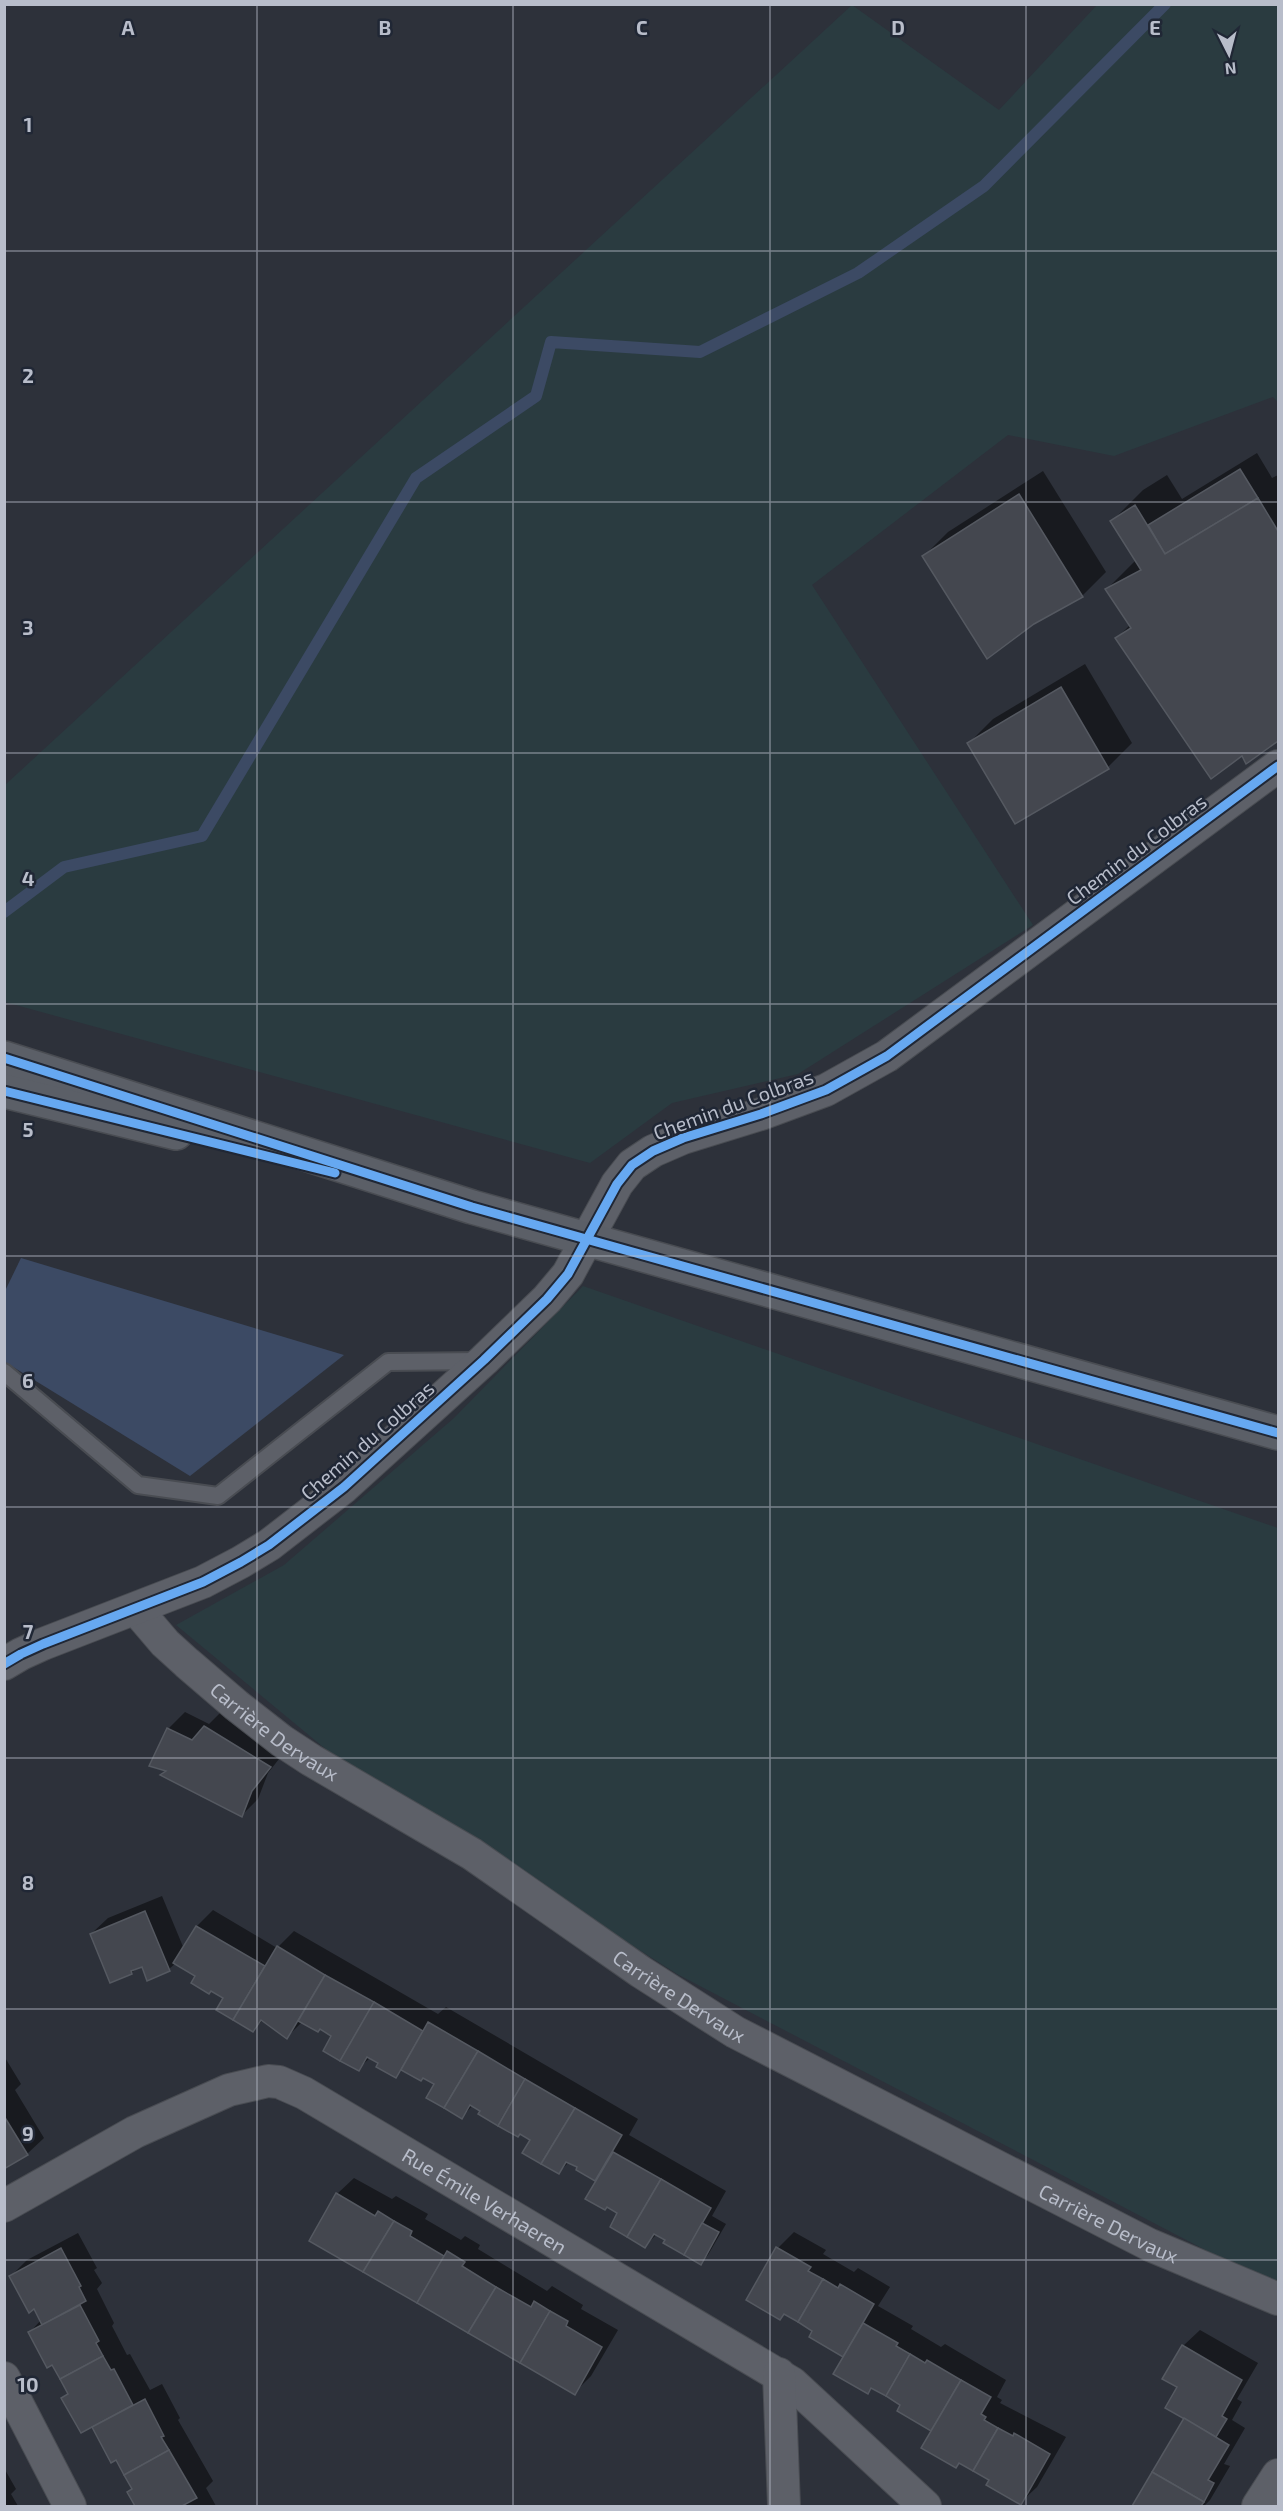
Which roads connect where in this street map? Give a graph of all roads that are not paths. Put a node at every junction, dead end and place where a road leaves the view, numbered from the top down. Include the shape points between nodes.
1 (1278, 766) edge
2 (4, 1058) edge
3 (4, 1091) edge
4 (472, 1207) junction
5 (587, 1240) junction
6 (484, 1360) junction
7 (4, 1372) edge
8 (1278, 1433) edge
9 (136, 1609) junction
10 (4, 1664) edge
11 (4, 2206) edge
12 (1278, 2299) edge
13 (779, 2374) junction
14 (4, 2378) edge
15 (1278, 2475) edge
16 (70, 2506) edge
17 (784, 2506) edge
18 (925, 2506) edge
19 (1258, 2506) edge

1 - 5 street, Chemin du Colbras via 887,1056 826,1090 653,1151 617,1184
2 - 4 main road
3 - 4 main road
4 - 5 main road
5 - 6 street, Chemin du Colbras via 568,1274 547,1299
5 - 8 main road
6 - 7 lane via 388,1362 218,1496 138,1485
6 - 9 street, Chemin du Colbras via 344,1487 269,1545 203,1582
9 - 10 street, Chemin du Colbras via 21,1653
9 - 12 street, Carrière Dervaux via 187,1663 282,1741 472,1854 735,2032 1150,2245
11 - 13 street, Rue Émile Verhaeren via 151,2124 242,2086 279,2082
13 - 17 street
13 - 18 street, Rue Émile Verhaeren via 819,2406
14 - 16 street
15 - 19 street

